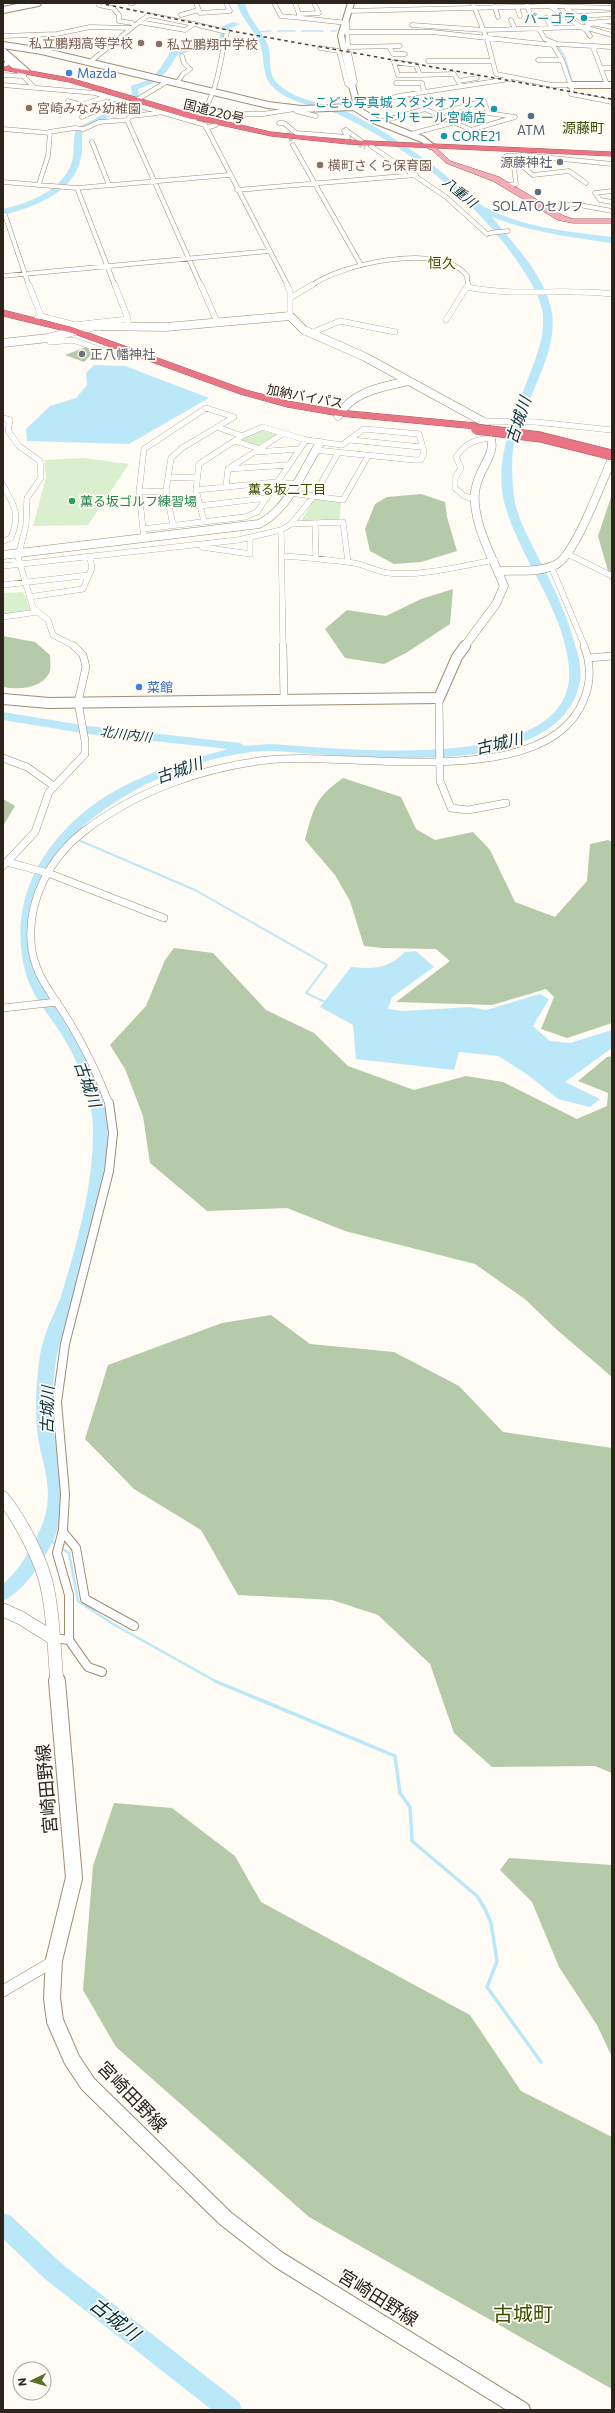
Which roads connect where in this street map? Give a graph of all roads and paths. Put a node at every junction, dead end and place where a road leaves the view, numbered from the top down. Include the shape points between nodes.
1 (38, 3) edge
2 (196, 3) edge
3 (226, 3) edge
4 (274, 3) edge
5 (294, 3) edge
6 (314, 3) edge
7 (351, 3) edge
8 (394, 3) edge
9 (438, 3) edge
10 (99, 5) dead end
11 (473, 5) edge
12 (517, 6) junction
13 (527, 6) junction
14 (539, 6) junction
15 (550, 6) junction
16 (495, 7) junction
17 (440, 8) junction
18 (564, 8) junction
19 (590, 8) junction
20 (612, 8) edge
21 (409, 9) junction
22 (3, 10) edge
23 (198, 10) junction
24 (396, 10) junction
25 (348, 11) junction
26 (393, 14) dead end
27 (612, 14) edge
28 (181, 15) dead end
29 (593, 15) junction
30 (301, 16) junction
31 (520, 16) dead end
32 (531, 16) dead end
33 (579, 16) junction
34 (498, 17) dead end
35 (411, 19) dead end
36 (511, 20) dead end
37 (612, 21) edge
38 (344, 22) junction
39 (523, 22) dead end
40 (138, 23) junction
41 (194, 24) junction
42 (593, 24) junction
43 (412, 25) junction
44 (612, 27) edge
45 (132, 28) junction
46 (552, 28) junction
47 (582, 28) junction
48 (515, 29) junction
49 (539, 29) junction
50 (484, 30) junction
51 (414, 31) junction
52 (346, 32) junction
53 (526, 32) junction
54 (612, 35) edge
55 (3, 36) edge
56 (590, 36) dead end
57 (486, 38) junction
58 (545, 39) junction
59 (599, 41) dead end
60 (3, 45) edge
61 (390, 46) junction
62 (400, 46) dead end
63 (593, 47) junction
64 (602, 47) junction
65 (611, 47) edge
66 (320, 48) dead end
67 (3, 52) edge
68 (349, 53) dead end
69 (405, 54) dead end
70 (3, 55) edge
71 (182, 56) dead end
72 (538, 60) dead end
73 (562, 60) junction
74 (10, 61) junction
75 (428, 61) dead end
76 (492, 61) junction
77 (90, 62) junction
78 (3, 68) edge
79 (602, 68) junction
80 (612, 68) edge
81 (23, 73) junction
82 (3, 75) edge
83 (420, 75) junction
84 (477, 78) dead end
85 (509, 79) junction
86 (167, 81) junction
87 (458, 81) junction
88 (177, 83) junction
89 (396, 83) dead end
90 (3, 85) edge
91 (570, 85) junction
92 (609, 85) edge
93 (461, 86) junction
94 (351, 87) junction
95 (35, 88) junction
96 (212, 92) junction
97 (424, 92) junction
98 (402, 96) junction
99 (106, 97) junction
100 (128, 100) junction
101 (68, 102) dead end
102 (612, 102) edge
103 (415, 104) dead end
104 (353, 106) junction
105 (293, 110) junction
106 (159, 113) junction
107 (488, 113) junction
108 (262, 114) junction
109 (436, 114) junction
110 (316, 116) dead end
111 (82, 117) dead end
112 (198, 119) junction
113 (127, 120) junction
114 (380, 122) junction
115 (279, 123) junction
116 (455, 123) junction
117 (216, 125) junction
118 (206, 128) junction
119 (3, 129) edge
120 (49, 132) junction
121 (288, 132) tunnel mouth
122 (411, 134) junction
123 (92, 142) dead end
124 (293, 145) tunnel mouth
125 (369, 145) junction
126 (428, 147) junction
127 (522, 152) junction
128 (612, 155) edge
129 (612, 164) edge
130 (513, 165) junction
131 (229, 175) junction
132 (416, 175) junction
133 (153, 181) junction
134 (3, 182) edge
135 (586, 183) dead end
136 (39, 184) junction
137 (315, 184) junction
138 (109, 185) junction
139 (508, 185) junction
140 (612, 186) edge
141 (77, 188) junction
142 (238, 190) junction
143 (610, 192) edge
144 (612, 202) edge
145 (542, 208) junction
146 (612, 211) edge
147 (5, 214) dead end
148 (612, 221) edge
149 (508, 230) dead end
150 (269, 251) junction
151 (188, 259) junction
152 (361, 265) junction
153 (106, 267) junction
154 (24, 274) junction
155 (3, 276) edge
156 (467, 287) junction
157 (612, 294) edge
158 (290, 298) junction
159 (3, 313) edge
160 (3, 316) edge
161 (290, 316) junction
162 (38, 318) junction
163 (446, 320) dead end
164 (128, 322) junction
165 (217, 322) junction
166 (69, 332) junction
167 (395, 332) dead end
168 (311, 334) junction
169 (48, 338) junction
170 (3, 343) edge
171 (112, 354) dead end
172 (408, 381) junction
173 (339, 414) junction
174 (3, 418) edge
175 (478, 426) junction
176 (217, 427) junction
177 (612, 430) edge
178 (284, 433) junction
179 (242, 436) junction
180 (492, 438) junction
181 (306, 440) junction
182 (351, 440) junction
183 (235, 441) junction
184 (318, 446) junction
185 (421, 447) junction
186 (299, 449) junction
187 (257, 450) junction
188 (612, 451) edge
189 (338, 453) junction
190 (612, 455) edge
191 (368, 456) junction
192 (612, 459) edge
193 (287, 465) junction
194 (228, 469) junction
195 (197, 477) junction
196 (168, 478) junction
197 (277, 482) junction
198 (295, 484) junction
199 (3, 486) edge
200 (226, 487) junction
201 (196, 490) junction
202 (166, 491) junction
203 (139, 492) junction
204 (290, 493) junction
205 (314, 496) junction
206 (267, 498) junction
207 (475, 499) junction
208 (199, 506) junction
209 (26, 509) junction
210 (16, 510) junction
211 (204, 521) junction
212 (315, 523) junction
213 (292, 524) junction
214 (172, 525) junction
215 (143, 529) junction
216 (281, 530) junction
217 (144, 538) junction
218 (250, 538) junction
219 (3, 541) edge
220 (196, 544) junction
221 (20, 553) junction
222 (568, 554) junction
223 (3, 555) edge
224 (282, 556) junction
225 (90, 558) junction
226 (316, 558) junction
227 (495, 560) junction
228 (348, 562) junction
229 (19, 565) junction
230 (3, 566) edge
231 (549, 567) junction
232 (499, 571) junction
233 (89, 575) junction
234 (612, 576) edge
235 (24, 583) junction
236 (3, 585) edge
237 (29, 597) junction
238 (37, 612) junction
239 (3, 617) edge
240 (612, 656) edge
241 (588, 658) junction
242 (3, 698) edge
243 (439, 698) junction
244 (284, 699) junction
245 (78, 702) junction
246 (3, 758) edge
247 (441, 761) junction
248 (54, 786) junction
249 (506, 803) dead end
250 (5, 864) edge
251 (48, 873) junction
252 (164, 918) dead end
253 (56, 1002) junction
254 (3, 1008) edge
255 (3, 1498) edge
256 (63, 1532) junction
257 (3, 1610) edge
258 (134, 1626) dead end
259 (53, 1638) junction
260 (69, 1640) junction
261 (102, 1672) dead end
262 (54, 1960) junction
263 (3, 1991) edge
264 (522, 2410) edge

1 - 22 street
2 - 23 street
3 - 23 street via 230,11 200,13
4 - 30 street via 281,16
5 - 30 street
6 - 30 street via 319,13
7 - 25 street
8 - 24 street
9 - 17 street
10 - 40 street via 113,8 119,15 119,21
11 - 16 street
11 - 17 street
11 - 50 street
12 - 13 street
12 - 16 street
12 - 31 street
13 - 14 street
13 - 32 street
14 - 15 street
14 - 46 street
15 - 18 street
15 - 47 street
16 - 34 street
17 - 21 street
18 - 19 street
18 - 33 street
19 - 20 street
19 - 29 street
21 - 24 street
21 - 26 street via 410,14
23 - 28 street
24 - 25 street
25 - 38 street
27 - 29 street
29 - 33 street
30 - 38 street
33 - 42 street via 580,19
35 - 43 street
36 - 48 street
37 - 42 street
38 - 52 street via 348,24
38 - 94 street via 342,49
39 - 53 street
40 - 41 street via 185,30
40 - 41 street via 149,15
40 - 45 street
41 - 96 street via 227,32
42 - 44 street
42 - 54 street via 584,27
43 - 50 street
43 - 51 street
45 - 55 street via 90,27 57,34
45 - 77 street
46 - 47 street
46 - 49 street
47 - 56 street
48 - 50 street
48 - 53 street
49 - 53 street
49 - 58 street
50 - 57 street
51 - 52 street
51 - 57 street
52 - 61 street via 348,48
53 - 58 street
57 - 73 street via 553,45
57 - 76 street
58 - 63 street via 557,44
59 - 64 street
60 - 77 street via 31,48
61 - 62 street
61 - 69 street via 393,54
63 - 64 street
63 - 79 street
64 - 65 street
66 - 94 street via 339,51 347,84
67 - 81 street
68 - 94 street via 355,82
70 - 74 street
71 - 88 street via 190,69
72 - 73 street
73 - 91 street
74 - 78 street
74 - 81 street
75 - 76 street
76 - 85 street via 496,74
77 - 86 street
78 - 81 highway, 国道220号
79 - 80 street
79 - 92 street
81 - 82 street
81 - 95 street
81 - 100 highway, 国道220号 via 94,89
83 - 83 street via 398,75 394,62 416,65
83 - 87 street via 454,74
84 - 87 street
85 - 91 street
85 - 93 street
86 - 88 street
86 - 100 street
87 - 93 street
88 - 96 street
89 - 97 street via 422,83
90 - 95 street
91 - 92 street
91 - 102 street via 571,94
93 - 97 street
94 - 104 street
95 - 99 street via 85,92
96 - 105 street
96 - 112 street
97 - 98 street
98 - 103 street
98 - 104 street
99 - 100 street
99 - 101 street via 81,105
100 - 106 street
100 - 111 street
100 - 112 highway, 国道220号
104 - 105 street
104 - 114 street
105 - 108 street
105 - 110 street
106 - 112 street
106 - 113 street via 132,116
107 - 109 street via 484,101
107 - 116 street
107 - 116 street via 515,117 471,130
108 - 112 street
108 - 115 street
109 - 114 street via 425,109
109 - 116 street
112 - 117 highway, 国道220号
112 - 118 street
112 - 125 highway, 国道220号 via 271,134
113 - 120 street via 99,122 80,128
113 - 133 street
114 - 122 street
115 - 121 street
115 - 125 street via 286,125 293,132 348,138 344,131 346,130
116 - 122 street
117 - 118 street
117 - 125 highway, 国道220号 via 267,136
118 - 131 street
119 - 120 street
120 - 136 street via 48,156
122 - 126 street
123 - 138 street
124 - 137 street
125 - 126 highway, 国道220号
125 - 132 street via 392,157
126 - 127 highway, 国道220号
126 - 139 main road via 448,162
127 - 128 highway, 国道220号
127 - 129 street
127 - 130 street via 505,157
130 - 135 street via 522,166 530,174 569,170
130 - 139 street via 516,184
131 - 133 street
131 - 142 street
132 - 137 street
132 - 149 street via 489,233
133 - 138 street
133 - 151 street
134 - 136 street
136 - 141 street
137 - 142 street
137 - 152 street
138 - 141 street
139 - 145 main road
140 - 143 street via 606,188
141 - 153 street
142 - 150 street
143 - 144 street via 595,193 600,200
145 - 146 street via 574,204
145 - 148 main road via 560,218 573,221
147 - 154 street
150 - 151 street
150 - 158 street via 290,291
151 - 153 street
151 - 165 street
152 - 156 street via 428,258 464,272 469,279
152 - 158 street via 327,275 298,296
153 - 154 street
153 - 164 street
154 - 155 street
154 - 162 street
156 - 157 street via 493,293
156 - 163 street
158 - 161 street
159 - 162 highway, 加納バイパス
160 - 166 highway, 加納バイパス
161 - 165 street
161 - 168 street via 298,326
162 - 164 street via 76,325
162 - 166 highway, 加納バイパス
164 - 165 street via 166,327
164 - 166 street
166 - 169 street
166 - 173 highway, 加納バイパス via 229,391 285,407
167 - 168 street via 340,321
168 - 172 street via 365,357
169 - 170 street
169 - 171 street via 50,342 72,340
172 - 173 street via 359,396 343,406
172 - 175 street
173 - 175 highway, 加納バイパス
174 - 209 street via 10,420 8,431 19,446 40,461 41,478 30,491
175 - 177 street via 507,420
175 - 180 street
175 - 188 highway, 加納バイパス, bridge via 548,436
175 - 190 highway, 加納バイパス, bridge via 540,437
176 - 179 street
176 - 196 street via 182,448 171,458
176 - 203 street via 234,417 206,408 144,449
178 - 179 street via 263,427
178 - 181 street
178 - 187 street
179 - 183 street
180 - 207 street via 494,446 479,474
180 - 207 street via 473,440 460,449 456,457 461,468 454,480 457,491 467,498
181 - 184 street
181 - 186 street
182 - 184 street via 342,445
182 - 185 street
182 - 185 street via 364,429 419,434
183 - 187 street
183 - 195 street via 199,464
184 - 189 street
184 - 198 street
185 - 191 street via 424,452 421,460
186 - 187 street
186 - 193 street
187 - 194 street
189 - 191 street
189 - 205 street
191 - 205 street via 343,500
192 - 222 street
193 - 194 street
193 - 197 street
194 - 200 street
195 - 196 street
195 - 201 street
196 - 202 street
197 - 198 street
197 - 200 street
197 - 206 street
198 - 204 street
199 - 210 street via 13,500
200 - 201 street
201 - 208 street
202 - 203 street
202 - 214 street
203 - 215 street
204 - 205 street
204 - 217 street via 276,514 259,524
205 - 213 street
206 - 208 street
206 - 211 street via 256,512 245,517
207 - 227 street via 481,524
208 - 211 street
209 - 210 street
209 - 221 street via 26,525
210 - 219 street via 17,524 11,538
211 - 214 street
212 - 213 street
212 - 226 street
212 - 228 street via 344,522
213 - 216 street
214 - 215 street
215 - 217 street
216 - 218 street
216 - 224 street
217 - 221 street
218 - 220 street
218 - 220 street via 250,554
220 - 225 street
221 - 223 street
221 - 229 street
222 - 231 street via 562,561
222 - 234 street
224 - 226 street
224 - 244 street
225 - 229 street
225 - 233 street via 92,568
226 - 228 street
227 - 228 street via 425,573 388,573
227 - 232 street
229 - 230 street
229 - 235 street
231 - 232 street
231 - 241 street
232 - 243 street via 504,586 502,595 457,657
233 - 235 street
233 - 237 street via 83,589
235 - 236 street
235 - 237 street
237 - 238 street
238 - 239 street
238 - 245 street via 48,620 53,635 75,646 84,656 85,677
240 - 241 street
241 - 247 street via 590,689 584,707 569,725 550,738 524,748 492,756
242 - 245 street via 33,703
243 - 244 street
243 - 247 street
244 - 245 street
245 - 248 street via 85,754
246 - 248 street via 27,767
247 - 249 street via 440,780 451,808 460,811
247 - 251 street via 294,756 234,765 191,776 146,794 79,836 60,854
248 - 250 street via 44,801 34,832 26,844
250 - 251 street
251 - 252 street
251 - 253 street via 39,887 32,909 32,944 33,960 41,980
253 - 254 street
253 - 256 street via 82,1044 110,1104 113,1131 107,1181 64,1348 57,1394 59,1436 66,1486
255 - 259 street, 宮崎田野線 via 17,1516 40,1564 48,1590
256 - 258 street via 76,1548 85,1599
256 - 260 street via 56,1550 69,1592
257 - 259 street
259 - 260 street
259 - 262 street, 宮崎田野線 via 74,1878
260 - 261 street via 88,1667
262 - 263 street
262 - 264 street, 宮崎田野線 via 52,1998 55,2021 72,2060 88,2084 225,2218 279,2260

